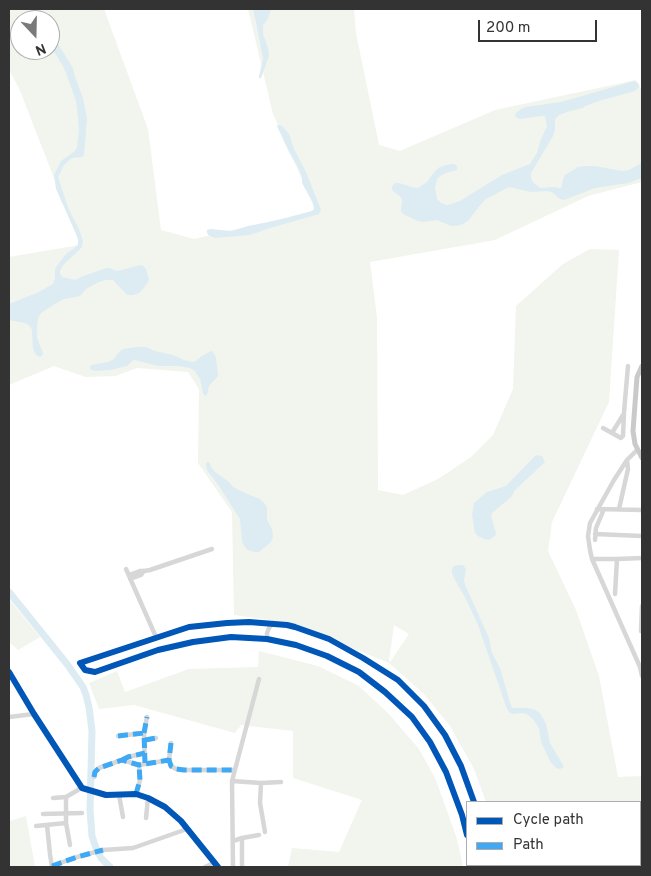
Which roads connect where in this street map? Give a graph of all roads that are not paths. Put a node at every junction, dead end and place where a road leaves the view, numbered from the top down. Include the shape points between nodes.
1 (628, 366) dead end
2 (642, 366) edge
3 (624, 412) junction
4 (603, 428) dead end
5 (624, 430) junction
6 (633, 431) junction
7 (612, 433) junction
8 (637, 450) junction
9 (642, 458) edge
10 (627, 460) junction
11 (597, 509) junction
12 (604, 509) junction
13 (619, 510) junction
14 (642, 510) edge
15 (642, 536) edge
16 (212, 549) dead end
17 (642, 558) edge
18 (616, 559) junction
19 (592, 560) junction
20 (126, 569) dead end
21 (129, 577) junction
22 (615, 594) dead end
23 (642, 606) edge
24 (273, 624) junction
25 (641, 631) edge
26 (156, 638) junction
27 (267, 639) junction
28 (9, 672) edge
29 (642, 676) edge
30 (259, 679) dead end
31 (12, 682) edge
32 (34, 714) junction
33 (9, 717) edge
34 (146, 717) dead end
35 (144, 733) junction
36 (118, 736) dead end
37 (156, 738) dead end
38 (145, 740) junction
39 (170, 743) dead end
40 (145, 753) junction
41 (122, 760) junction
42 (169, 760) junction
43 (145, 763) junction
44 (139, 765) junction
45 (234, 770) junction
46 (94, 777) dead end
47 (233, 781) junction
48 (281, 782) dead end
49 (261, 783) junction
50 (81, 788) junction
51 (136, 794) junction
52 (119, 795) junction
53 (66, 797) junction
54 (54, 798) dead end
55 (148, 798) junction
56 (474, 801) edge
57 (67, 812) junction
58 (82, 812) dead end
59 (43, 814) dead end
60 (123, 817) dead end
61 (146, 818) dead end
62 (66, 823) junction
63 (47, 825) junction
64 (36, 826) dead end
65 (187, 829) junction
66 (466, 831) edge
67 (265, 832) dead end
68 (259, 835) dead end
69 (237, 840) junction
70 (70, 845) dead end
71 (214, 862) junction
72 (52, 867) edge
73 (204, 867) edge
74 (218, 867) edge
75 (233, 867) edge
76 (242, 867) edge

1 - 3 street
2 - 6 main road via 637,377
3 - 5 street
3 - 7 street
4 - 7 street
5 - 6 street
5 - 7 street via 621,438
6 - 8 main road
8 - 9 main road
8 - 10 street
10 - 11 street
10 - 13 street
11 - 12 street
11 - 19 street via 590,522 588,536
12 - 13 street
12 - 15 street via 595,537
13 - 14 street
16 - 21 street
17 - 18 street
18 - 19 street
18 - 22 street
19 - 29 street
20 - 21 street
21 - 26 street
23 - 25 street
24 - 26 street via 250,622 189,627
24 - 27 street
24 - 56 street via 296,627 329,639 398,680 424,706 445,735
26 - 27 street via 80,663 85,670 95,672 158,650 193,642 231,637
27 - 66 street via 327,656 359,672 412,717 446,772
28 - 31 street
30 - 45 street
31 - 32 street
32 - 33 street
32 - 50 street
34 - 35 street
35 - 36 street
35 - 38 street
37 - 38 street
38 - 40 street
39 - 42 street
40 - 41 street
40 - 43 street
41 - 44 street
41 - 46 street via 99,768
42 - 43 street
42 - 45 street via 176,769
43 - 44 street
44 - 51 street via 140,780
45 - 47 street
47 - 49 street
47 - 69 street via 231,802
48 - 49 street
49 - 67 street via 260,803
50 - 52 street
50 - 53 street
51 - 52 street
51 - 55 street
52 - 60 street
53 - 54 street
53 - 57 street
55 - 61 street
55 - 65 street via 165,807
57 - 58 street
57 - 59 street
57 - 62 street
62 - 63 street
62 - 70 street
63 - 64 street
63 - 72 street
65 - 71 street
65 - 72 street via 134,848 103,850
68 - 69 street
69 - 75 street
69 - 76 street
71 - 73 street
71 - 74 street

